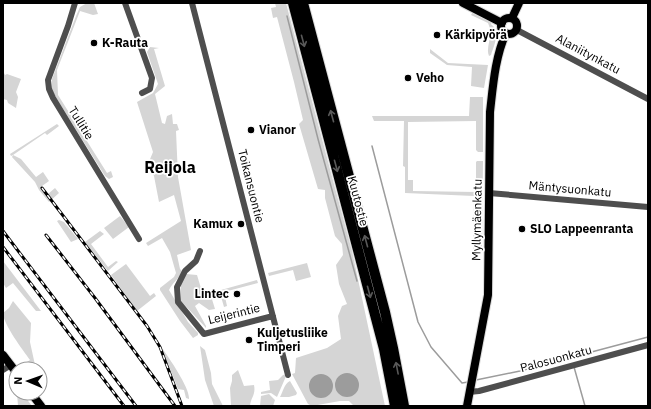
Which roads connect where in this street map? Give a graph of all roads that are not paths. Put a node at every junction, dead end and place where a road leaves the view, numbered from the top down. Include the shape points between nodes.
1 (74, 3) edge
2 (80, 3) edge
3 (125, 3) edge
4 (192, 3) edge
5 (293, 3) edge
6 (302, 3) edge
7 (462, 3) edge
8 (519, 3) edge
9 (73, 11) junction
10 (512, 18) junction
11 (502, 23) junction
12 (517, 30) junction
13 (506, 33) junction
14 (142, 93) dead end
15 (648, 99) edge
16 (489, 193) junction
17 (648, 207) edge
18 (139, 239) dead end
19 (200, 251) dead end
20 (273, 316) junction
21 (648, 345) edge
22 (288, 375) dead end
23 (469, 392) junction
24 (395, 406) edge
25 (404, 406) edge
26 (466, 406) edge

1 - 9 street, Tullitie
2 - 9 street, Tullitie
3 - 14 street via 152,78 150,89
4 - 20 street, Toikansuontie
5 -> 24 highway, Kuutostie via 382,341
25 -> 6 highway, Kuutostie via 385,312
7 - 11 main road
8 - 10 main road
9 - 18 street, Tullitie via 48,80 49,89
10 - 11 main road via 506,18
10 - 12 main road via 516,21
11 - 13 main road via 502,31
12 - 13 main road via 514,33
12 - 15 street, Alaniitynkatu
13 - 16 main road, Myllymäenkatu via 492,92
16 - 17 street, Mäntysuonkatu
16 - 23 main road, Myllymäenkatu via 488,295
19 - 20 street, Leijerintie via 196,261 185,271 177,287 178,302 204,334
20 - 22 street, Toikansuontie
21 - 23 street, Palosuonkatu
23 - 26 main road, Myllymäenkatu

